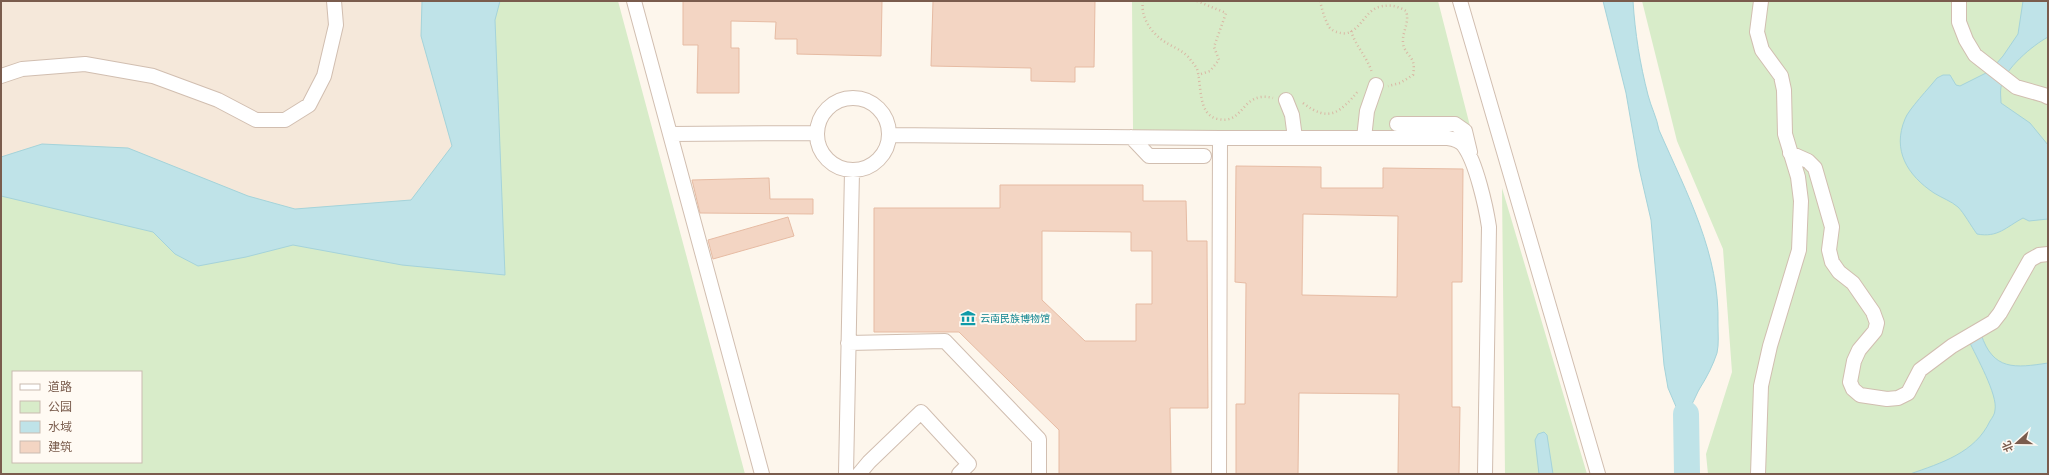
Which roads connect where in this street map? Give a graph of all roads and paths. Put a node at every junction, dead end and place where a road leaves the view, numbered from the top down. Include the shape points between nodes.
1 (334, 1) edge
2 (634, 1) edge
3 (1144, 1) edge
4 (1197, 1) edge
5 (1320, 1) edge
6 (1460, 1) edge
7 (1761, 1) edge
8 (1959, 1) edge
9 (1351, 32) junction
10 (1370, 65) dead end
11 (1198, 75) junction
12 (1, 76) edge
13 (1376, 85) junction
14 (2048, 97) edge
15 (1286, 100) junction
16 (1397, 124) dead end
17 (816, 133) junction
18 (670, 134) junction
19 (889, 135) junction
20 (1131, 137) junction
21 (1220, 138) junction
22 (1295, 138) junction
23 (1364, 138) junction
24 (1790, 153) junction
25 (1204, 156) dead end
26 (1470, 156) junction
27 (852, 171) junction
28 (2048, 254) edge
29 (848, 343) junction
30 (762, 474) edge
31 (846, 474) edge
32 (859, 474) edge
33 (959, 474) edge
34 (1039, 474) edge
35 (1218, 474) edge
36 (1485, 474) edge
37 (1598, 474) edge
38 (1758, 474) edge

1 - 12 street via 336,24 324,76 309,105 286,120 256,120 218,100 153,76 85,64 22,69
2 - 18 street
3 - 11 path via 1146,20 1153,32 1187,54
4 - 11 path via 1226,13 1214,47 1219,60 1210,71
5 - 9 path via 1328,26 1340,34
6 - 37 street
7 - 24 street via 1757,32 1762,50 1781,76 1784,90 1784,134
8 - 14 street via 1960,22 1975,55 2016,87
9 - 10 path via 1356,46
9 - 13 path via 1379,7 1393,6 1406,11 1408,18 1403,40 1404,47 1413,60 1413,75 1393,85
11 - 15 path via 1206,111 1216,119 1234,118 1250,100 1264,96
13 - 15 path via 1365,86 1340,110 1327,114 1313,111 1302,102
13 - 23 street via 1367,111
15 - 22 street via 1292,115
16 - 26 street via 1455,124 1465,131
17 - 18 street
17 - 19 street via 818,121 825,110 835,102 847,98 860,98 872,102 881,111 887,122
17 - 27 street via 818,144 827,159 841,169
18 - 30 street
19 - 20 street
19 - 27 street via 885,151 874,164
20 - 21 street
20 - 25 street via 1149,156
21 - 22 street
21 - 35 street
22 - 23 street
23 - 26 street via 1448,138 1464,145
24 - 28 street via 1808,161 1816,168 1832,227 1829,250 1832,262 1839,272 1853,283 1873,312 1877,323 1875,331 1859,350 1854,361 1850,382 1860,395 1887,399 1898,398 1908,393 1920,370 1952,346 1993,322 2030,260
24 - 38 street via 1798,177 1801,201 1799,250 1770,346 1761,386
26 - 36 street via 1489,227
27 - 29 street
29 - 31 street
29 - 34 street via 945,341 1039,439
32 - 33 street via 921,412 969,464

